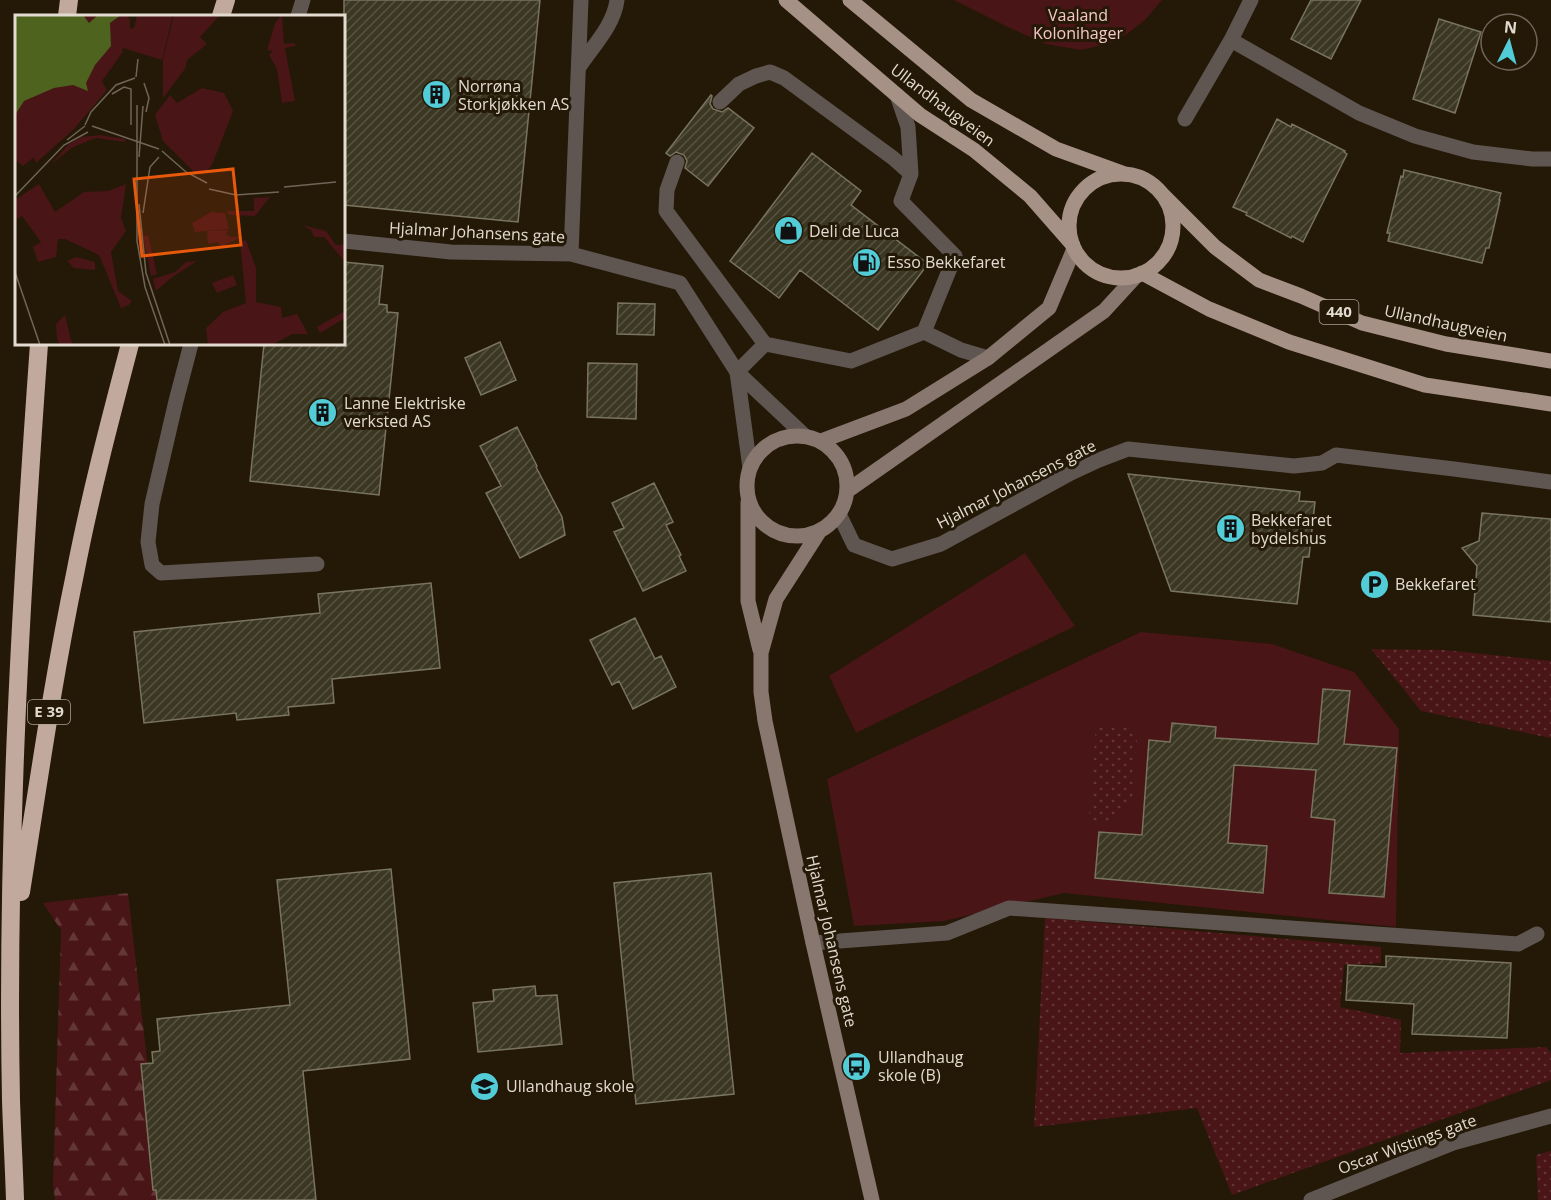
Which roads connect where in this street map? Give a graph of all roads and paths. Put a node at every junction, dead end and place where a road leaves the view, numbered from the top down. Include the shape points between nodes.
1 (69, 0) edge
2 (226, 0) edge
3 (303, 0) edge
4 (580, 0) edge
5 (617, 0) edge
6 (786, 0) edge
7 (850, 0) edge
8 (1251, 0) edge
9 (67, 15) edge
10 (221, 15) edge
11 (298, 15) edge
12 (1231, 40) junction
13 (578, 67) junction
14 (897, 95) junction
15 (720, 102) dead end
16 (1185, 119) dead end
17 (1551, 159) edge
18 (677, 162) dead end
19 (911, 174) junction
20 (1125, 174) junction
21 (1160, 192) junction
22 (345, 241) edge
23 (1073, 247) junction
24 (571, 254) junction
25 (1139, 274) junction
26 (924, 332) junction
27 (765, 344) junction
28 (39, 345) edge
29 (130, 345) edge
30 (191, 345) edge
31 (987, 358) junction
32 (1551, 361) edge
33 (737, 372) junction
34 (1551, 404) edge
35 (805, 436) junction
36 (821, 441) junction
37 (750, 468) junction
38 (1551, 482) edge
39 (847, 491) junction
40 (748, 499) junction
41 (839, 514) junction
42 (819, 532) junction
43 (317, 564) dead end
44 (761, 653) junction
45 (1537, 934) dead end
46 (813, 943) junction
47 (11, 956) junction
48 (1551, 1116) edge
49 (15, 1200) edge
50 (872, 1200) edge
51 (1311, 1200) edge

1 - 9 highway
2 - 10 highway
3 - 11 street
4 - 13 street
5 - 13 street via 611,22
6 - 14 main road, Ullandhaugveien
7 - 20 main road, Ullandhaugveien / 440 via 971,100 1056,149
8 - 12 street
12 - 16 street
12 - 17 street via 1359,113 1414,136 1473,152
13 - 24 street
14 - 19 street via 908,127
14 - 23 main road, Ullandhaugveien via 1030,196
15 - 19 street via 739,84 770,72 794,85
18 - 27 street via 667,190 666,211
19 - 26 street via 902,201 955,256
20 - 21 main road, 440 via 1138,176
20 - 23 main road via 1092,182 1079,195 1071,210
21 - 25 main road via 1173,221 1172,237 1156,264
21 - 32 main road, Ullandhaugveien / 440 via 1215,247 1259,280 1362,323 1446,344
22 - 24 street, Hjalmar Johansens gate via 451,252
23 - 25 main road via 1083,261 1108,276
23 - 31 street via 1049,308
24 - 33 street, Hjalmar Johansens gate via 680,283
25 - 34 main road via 1289,342 1425,385
25 - 39 street via 1104,311
26 - 27 street via 851,361
26 - 31 street
27 - 33 street
28 - 47 highway, E 39 via 23,571
29 - 47 highway, E 39 via 75,573
30 - 43 street via 152,504 148,542 152,565 161,573
31 - 36 street via 906,409
33 - 35 street, Hjalmar Johansens gate
33 - 37 street, Hjalmar Johansens gate
35 - 36 street
35 - 37 street via 771,442 758,453
36 - 39 street via 842,463
37 - 40 street
38 - 41 street, Hjalmar Johansens gate via 1336,455 1322,463 1294,466 1128,449 1071,473 941,544 892,559 854,545
39 - 41 street
40 - 42 street via 763,524 776,532 790,536
40 - 44 street, Hjalmar Johansens gate via 748,601
41 - 42 street
42 - 44 street, Hjalmar Johansens gate via 776,599
44 - 46 street, Hjalmar Johansens gate via 765,721
45 - 46 street via 1518,944 1009,908 947,933
46 - 50 street, Hjalmar Johansens gate
47 - 49 highway, E 39
48 - 51 street, Oscar Wistings gate via 1453,1143

